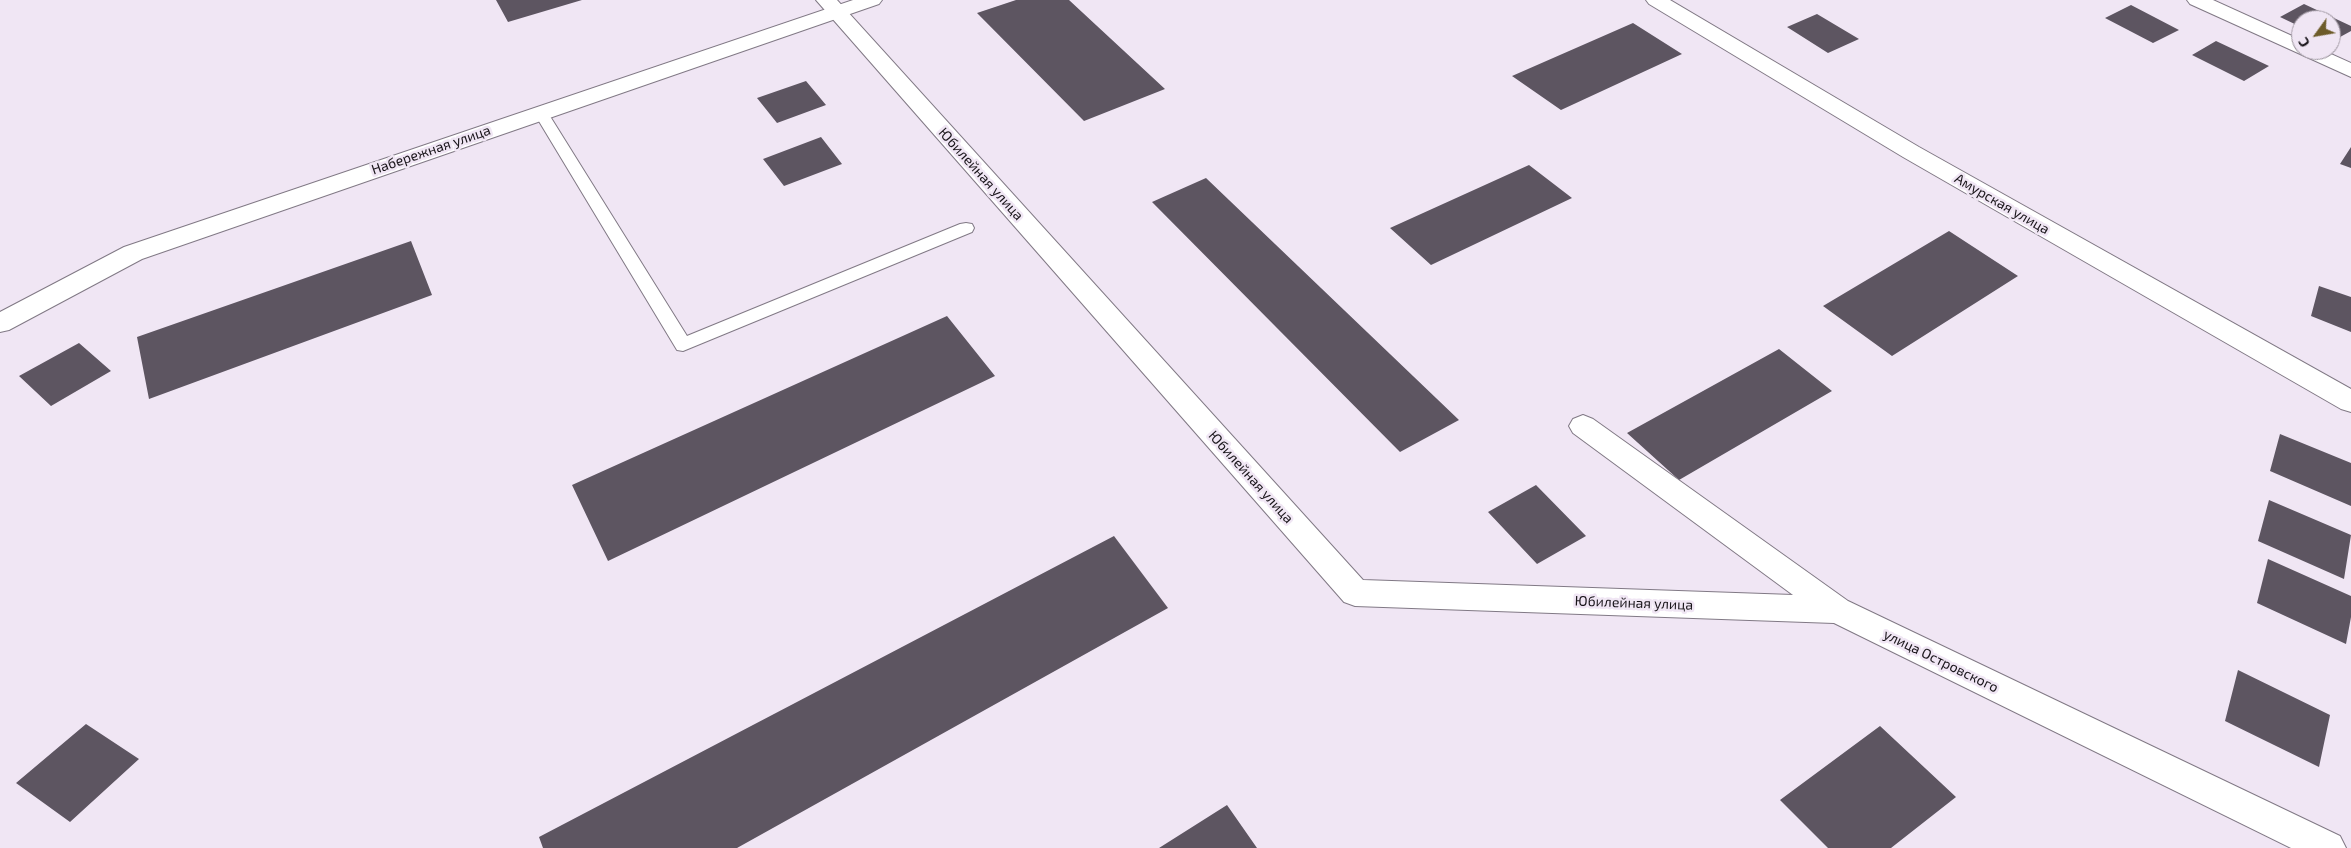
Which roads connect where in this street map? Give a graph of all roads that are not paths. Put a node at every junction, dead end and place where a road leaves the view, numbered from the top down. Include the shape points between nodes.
1 (872, 0) edge
2 (1656, 0) edge
3 (2197, 0) edge
4 (832, 6) edge
5 (2291, 43) edge
6 (2327, 60) edge
7 (2351, 71) edge
8 (541, 113) junction
9 (966, 228) dead end
10 (0, 323) edge
11 (2351, 402) edge
12 (1583, 426) dead end
13 (1836, 610) junction
14 (2328, 848) edge

1 - 4 street, Набережная улица
2 - 11 street, Амурская улица via 1911,152
3 - 5 street
4 - 8 street, Набережная улица
4 - 13 street, Юбилейная улица via 1355,593
6 - 7 street
8 - 9 lane via 683,345
8 - 10 street, Набережная улица via 132,253
12 - 13 street, улица Островского
13 - 14 street, улица Островского

